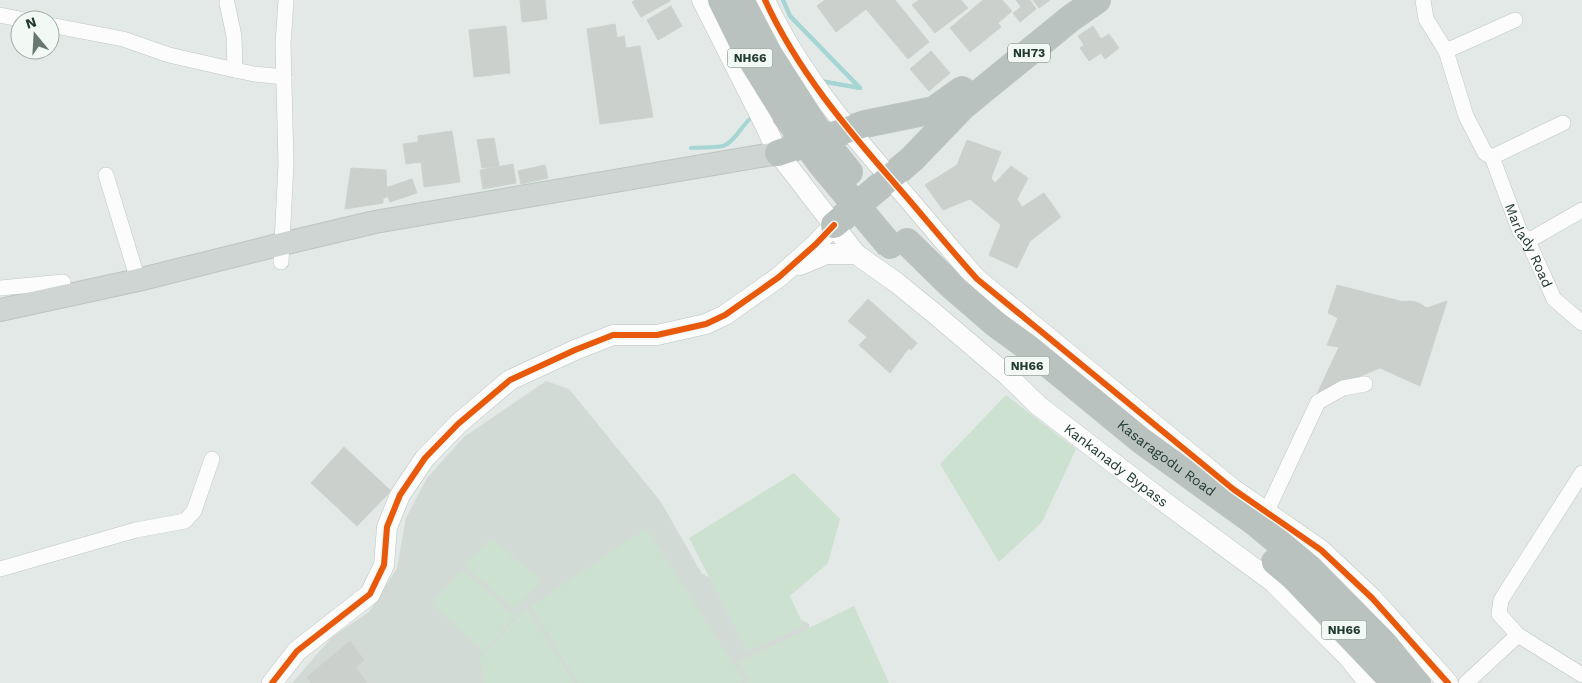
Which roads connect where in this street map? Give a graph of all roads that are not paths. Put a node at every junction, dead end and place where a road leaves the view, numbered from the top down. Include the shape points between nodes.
1 (286, 0) edge
2 (702, 0) edge
3 (722, 0) edge
4 (740, 0) edge
5 (764, 0) edge
6 (1074, 0) edge
7 (1097, 0) edge
8 (1424, 0) edge
9 (227, 2) dead end
10 (1515, 20) dead end
11 (60, 27) edge
12 (1446, 50) junction
13 (235, 70) junction
14 (284, 77) junction
15 (1563, 123) dead end
16 (847, 129) junction
17 (778, 153) junction
18 (1492, 157) junction
19 (106, 174) dead end
20 (889, 177) junction
21 (1582, 210) edge
22 (834, 225) junction
23 (1528, 241) junction
24 (898, 244) junction
25 (281, 253) junction
26 (856, 254) junction
27 (779, 277) junction
28 (138, 280) junction
29 (63, 282) dead end
30 (0, 288) edge
31 (0, 310) edge
32 (1582, 324) edge
33 (1365, 384) dead end
34 (212, 460) dead end
35 (1582, 473) edge
36 (1266, 513) junction
37 (0, 569) edge
38 (1518, 635) junction
39 (1582, 675) edge
40 (272, 683) edge
41 (1369, 683) edge
42 (1394, 683) edge
43 (1418, 683) edge
44 (1448, 683) edge
45 (1466, 683) edge

1 - 14 street
2 - 17 street, Kankanady Bypass
3 - 24 highway, NH66, bridge via 748,55 784,113 822,164
4 - 24 highway, NH66, bridge via 769,55 824,141
5 - 16 street via 799,63
6 - 16 highway, NH73 via 934,110
7 - 20 highway, NH73 via 962,107 912,159
8 - 12 street, Marlady Road via 1426,19
9 - 13 street via 234,36
10 - 12 street
11 - 13 street via 123,39 169,55
12 - 18 street, Marlady Road via 1466,116 1485,152
13 - 14 street
14 - 25 street via 286,164
15 - 18 street
16 - 17 highway, NH73
16 - 20 street
17 - 22 street, Kankanady Bypass
17 - 25 main road via 375,222
18 - 23 street, Marlady Road via 1520,232
19 - 28 street
20 - 22 highway, NH73
20 - 36 street via 978,279
21 - 23 street
22 - 26 street, Kankanady Bypass
22 - 27 street
23 - 32 street, Marlady Road via 1554,299
24 - 42 highway, Kasaragodu Road / NH66 via 952,308 1293,577
24 - 43 highway, Kasaragodu Road / NH66 via 1141,440 1256,523 1309,567 1385,644
25 - 28 main road
26 - 27 street via 826,254
26 - 41 street, Kankanady Bypass via 928,307 1039,406 1273,582 1348,657
27 - 40 street via 725,315 706,324 657,335 613,335 510,380 458,424 425,458 400,495 387,527 384,565 370,594 297,651
28 - 31 main road
29 - 30 street
33 - 36 street via 1343,388 1318,402
34 - 37 street via 194,511 184,521 136,530
35 - 38 street via 1501,600 1499,614
36 - 44 street via 1321,550 1372,598
38 - 39 street
38 - 45 street

